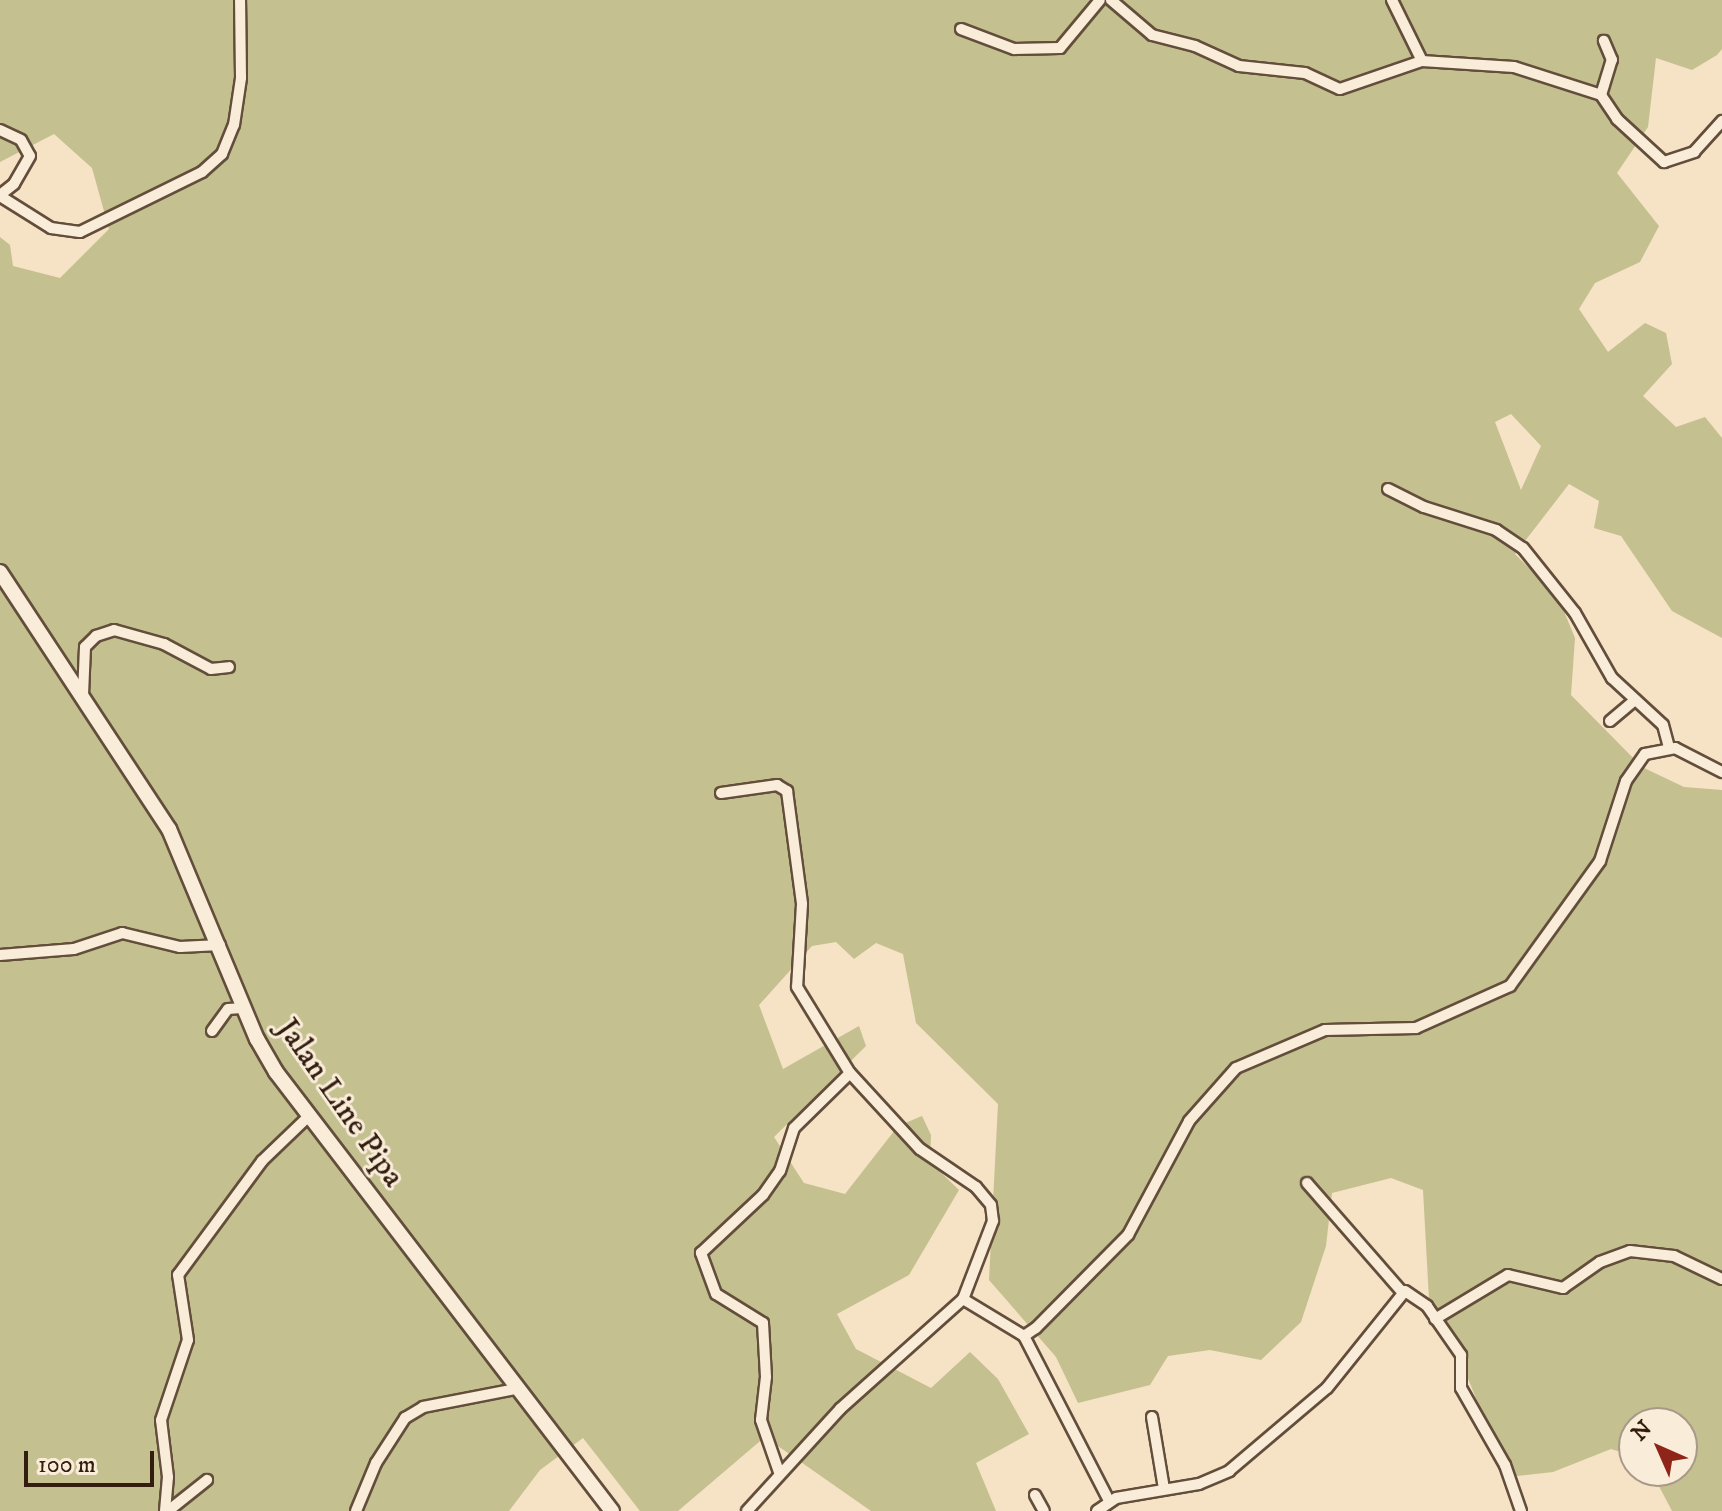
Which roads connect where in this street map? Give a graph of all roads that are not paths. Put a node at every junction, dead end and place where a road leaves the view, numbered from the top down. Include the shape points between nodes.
1 (240, 0) edge
2 (1100, 0) edge
3 (1111, 0) edge
4 (1392, 0) edge
5 (961, 29) dead end
6 (1604, 41) dead end
7 (1422, 61) junction
8 (1601, 95) junction
9 (1722, 121) edge
10 (0, 130) edge
11 (0, 196) edge
12 (1388, 489) dead end
13 (0, 572) edge
14 (229, 667) dead end
15 (83, 695) junction
16 (1635, 700) junction
17 (1610, 721) dead end
18 (1669, 747) junction
19 (1722, 772) edge
20 (721, 793) dead end
21 (220, 945) junction
22 (0, 955) edge
23 (244, 1008) junction
24 (212, 1031) dead end
25 (850, 1073) junction
26 (309, 1116) junction
27 (1307, 1183) dead end
28 (1722, 1279) edge
29 (1402, 1292) junction
30 (963, 1299) junction
31 (1435, 1319) junction
32 (1024, 1336) junction
33 (516, 1389) junction
34 (1152, 1417) dead end
35 (779, 1472) junction
36 (207, 1480) dead end
37 (1164, 1489) junction
38 (1035, 1495) dead end
39 (1109, 1501) junction
40 (167, 1511) edge
41 (356, 1511) edge
42 (612, 1511) edge
43 (747, 1511) edge
44 (1044, 1511) edge
45 (1097, 1511) edge
46 (1521, 1511) edge

1 - 11 street via 241,78 234,125 222,154 202,172 80,232 51,228
2 - 5 street via 1060,48 1014,49
3 - 7 street via 1152,35 1195,46 1239,66 1305,73 1340,89
4 - 7 street
6 - 8 street via 1612,62
7 - 8 street via 1490,62
8 - 9 street via 1617,119 1664,162 1694,152
10 - 11 street via 21,140 30,156
12 - 16 street via 1424,507 1496,530 1523,548 1575,613 1612,678
13 - 15 main road, Jalan Line Pipa
14 - 15 street via 211,669 164,644 114,630 85,647
15 - 21 main road, Jalan Line Pipa via 169,829
16 - 17 street
16 - 18 street via 1663,725
18 - 19 street
18 - 32 street via 1647,752 1632,769 1600,861 1510,986 1416,1028 1325,1030 1236,1068 1189,1121 1154,1193 1120,1245
20 - 25 street via 777,785 787,791 802,904 797,987
21 - 22 street via 180,947 122,933 74,949
21 - 23 main road, Jalan Line Pipa
23 - 24 street via 228,1009
23 - 26 main road, Jalan Line Pipa via 276,1072
25 - 30 street via 920,1149 976,1187 991,1205 993,1221
25 - 35 street via 794,1128 780,1171 763,1195 701,1253 716,1294 763,1323 761,1420
26 - 33 main road, Jalan Line Pipa
26 - 40 street via 262,1161 178,1275 188,1340 161,1420
27 - 29 street
28 - 31 street via 1653,1250 1630,1251 1600,1262 1563,1288 1508,1275
29 - 31 street via 1420,1298
29 - 37 street via 1343,1372 1250,1455 1213,1479
30 - 32 street
30 - 35 street via 840,1409
31 - 46 street via 1461,1355 1461,1388 1505,1465
32 - 39 street
33 - 41 street via 423,1407 405,1418 381,1453
33 - 42 main road, Jalan Line Pipa
34 - 37 street
35 - 43 street
36 - 40 street
37 - 39 street
38 - 44 street
39 - 45 street

